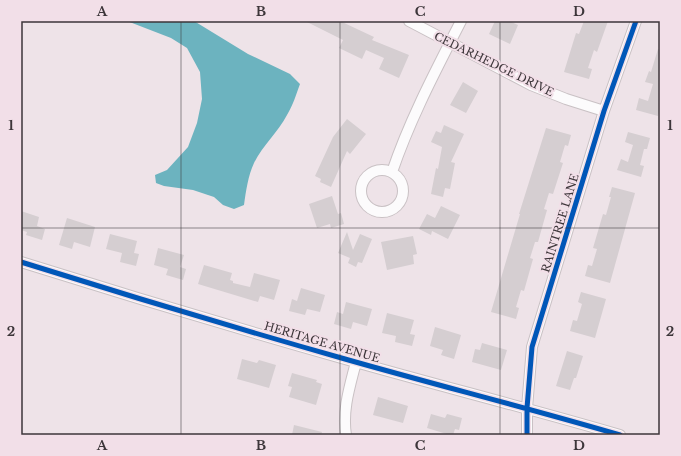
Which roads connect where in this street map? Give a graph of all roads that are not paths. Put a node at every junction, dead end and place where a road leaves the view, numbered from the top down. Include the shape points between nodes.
1 (409, 21) edge
2 (461, 21) edge
3 (636, 21) edge
4 (450, 43) junction
5 (604, 111) junction
6 (392, 172) junction
7 (21, 262) edge
8 (356, 362) junction
9 (527, 408) junction
10 (346, 435) edge
11 (527, 435) edge
12 (620, 435) edge

1 - 4 street, CEDARHEDGE DRIVE
2 - 4 street
3 - 5 street, RAINTREE LANE
4 - 5 street, CEDARHEDGE DRIVE via 531,85
4 - 6 street via 416,110
5 - 9 street, RAINTREE LANE via 532,347
6 - 6 street via 372,172 363,182 361,189 364,202 374,210 389,211 395,208 403,196 401,182
7 - 8 street, HERITAGE AVENUE
8 - 9 street, HERITAGE AVENUE
8 - 10 street via 346,398
9 - 11 street, RAINTREE LANE
9 - 12 street, HERITAGE AVENUE

